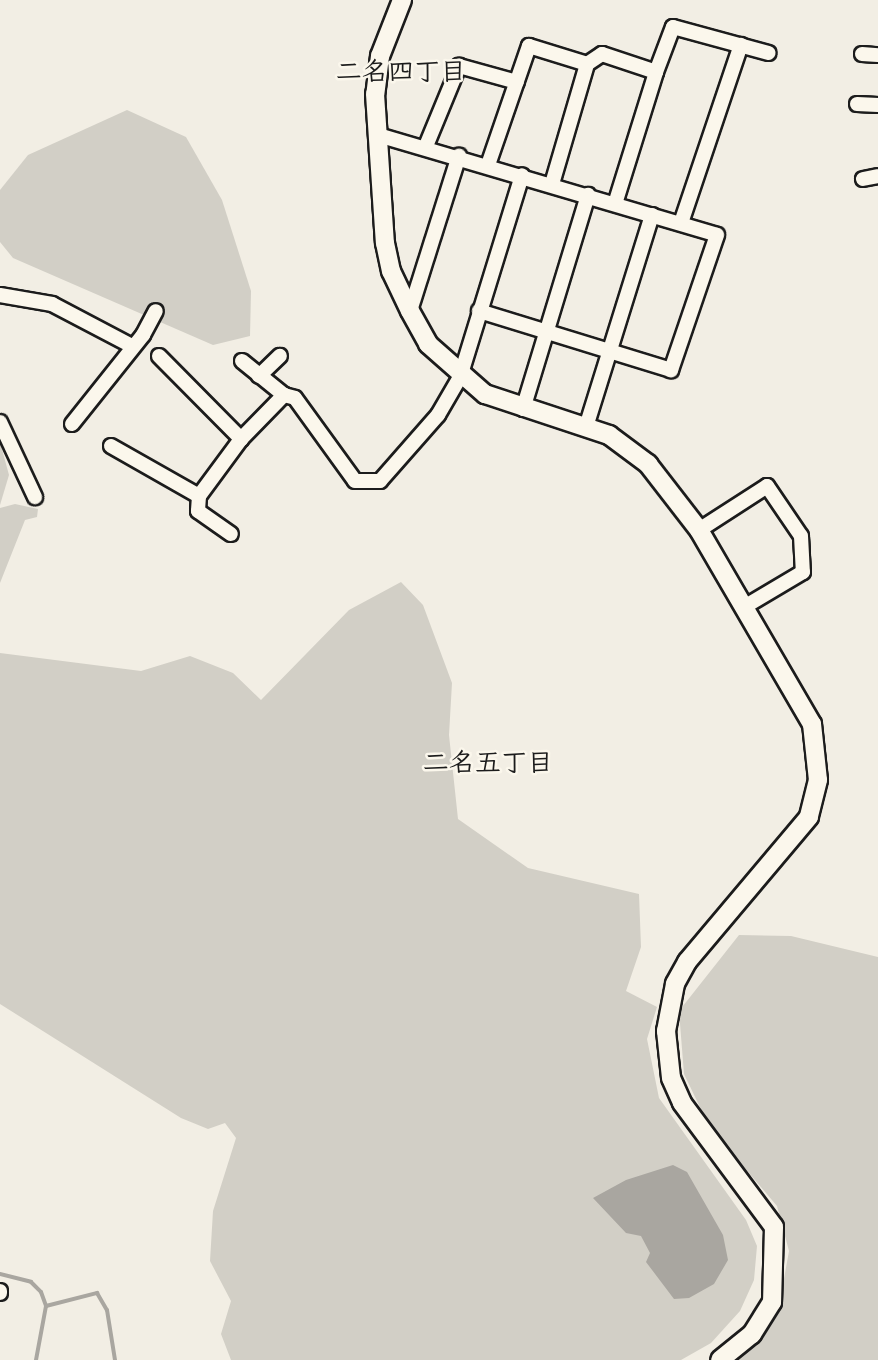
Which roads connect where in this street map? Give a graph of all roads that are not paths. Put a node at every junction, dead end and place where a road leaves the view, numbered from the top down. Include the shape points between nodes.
1 (402, 0) edge
2 (741, 45) junction
3 (769, 53) dead end
4 (862, 54) dead end
5 (878, 55) edge
6 (587, 64) junction
7 (656, 72) junction
8 (517, 82) junction
9 (857, 104) dead end
10 (878, 105) edge
11 (378, 135) junction
12 (426, 146) junction
13 (459, 156) junction
14 (488, 165) junction
15 (522, 175) junction
16 (878, 176) edge
17 (863, 179) dead end
18 (552, 184) junction
19 (588, 195) junction
20 (615, 204) junction
21 (652, 215) junction
22 (681, 223) junction
23 (0, 295) edge
24 (156, 311) dead end
25 (410, 311) junction
26 (479, 311) junction
27 (546, 333) junction
28 (132, 346) junction
29 (611, 351) junction
30 (159, 356) dead end
31 (280, 356) dead end
32 (242, 361) dead end
33 (259, 376) junction
34 (460, 377) junction
35 (284, 395) junction
36 (523, 409) junction
37 (0, 422) edge
38 (72, 424) dead end
39 (586, 427) junction
40 (241, 439) junction
41 (111, 446) dead end
42 (200, 496) junction
43 (35, 497) dead end
44 (699, 530) junction
45 (231, 534) dead end
46 (744, 607) junction
47 (720, 1360) edge

1 - 11 street via 380,56
2 - 3 street
2 - 7 street via 673,27
2 - 22 street
4 - 5 street
6 - 7 street via 602,54
6 - 8 street via 529,46
6 - 18 street
7 - 20 street
8 - 12 street via 459,66
8 - 14 street
9 - 10 street
11 - 12 street
11 - 25 street via 385,243
12 - 13 street
13 - 14 street
13 - 25 street
14 - 15 street
15 - 18 street
15 - 26 street
16 - 17 street
18 - 19 street
19 - 20 street
19 - 27 street
20 - 21 street
21 - 22 street
21 - 29 street
22 - 29 street via 717,235 670,370
23 - 28 street via 52,304
24 - 28 street
25 - 34 street via 428,344
26 - 27 street
26 - 34 street
27 - 29 street
27 - 36 street
28 - 38 street
29 - 39 street
30 - 40 street
31 - 33 street
32 - 33 street
33 - 35 street
34 - 35 street via 438,415 380,481 355,481 295,398
34 - 36 street via 484,394
35 - 40 street
36 - 39 street
37 - 43 street
39 - 44 street via 609,435 648,464
40 - 42 street
41 - 42 street
42 - 45 street via 198,511
44 - 46 street
44 - 46 street via 768,486 801,536 803,572
46 - 47 street via 812,724 818,780 809,817 709,932 683,969 671,1005 667,1052 682,1103 774,1227 772,1302 752,1335

